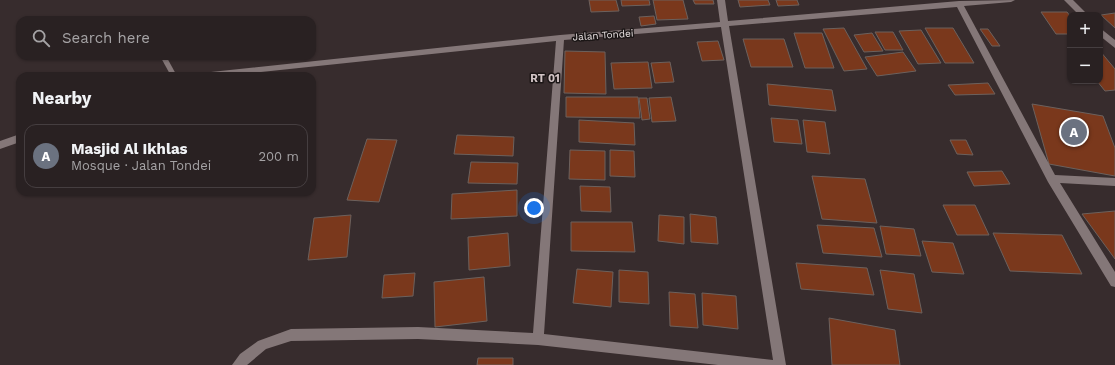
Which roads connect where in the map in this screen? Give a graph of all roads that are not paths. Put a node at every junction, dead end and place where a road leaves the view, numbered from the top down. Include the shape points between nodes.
1 (721, 0) edge
2 (1011, 0) edge
3 (1068, 0) edge
4 (959, 4) junction
5 (1081, 12) edge
6 (726, 25) junction
7 (1103, 34) edge
8 (560, 38) junction
9 (1115, 45) edge
10 (165, 60) edge
11 (172, 72) edge
12 (233, 72) edge
13 (16, 139) edge
14 (0, 145) edge
15 (1052, 179) junction
16 (1115, 182) edge
17 (1115, 282) edge
18 (538, 339) junction
19 (238, 365) edge
20 (771, 365) edge
21 (780, 365) edge

1 - 6 street
2 - 4 street, Jalan Tondei
3 - 5 street
4 - 6 street, Jalan Tondei
4 - 15 street
6 - 8 street, Jalan Tondei
6 - 21 street
7 - 9 street
8 - 12 street, Jalan Tondei
8 - 18 street
10 - 11 lane
13 - 14 street
15 - 16 street
15 - 17 street
18 - 19 street via 418,333 291,335 254,348
18 - 20 street

